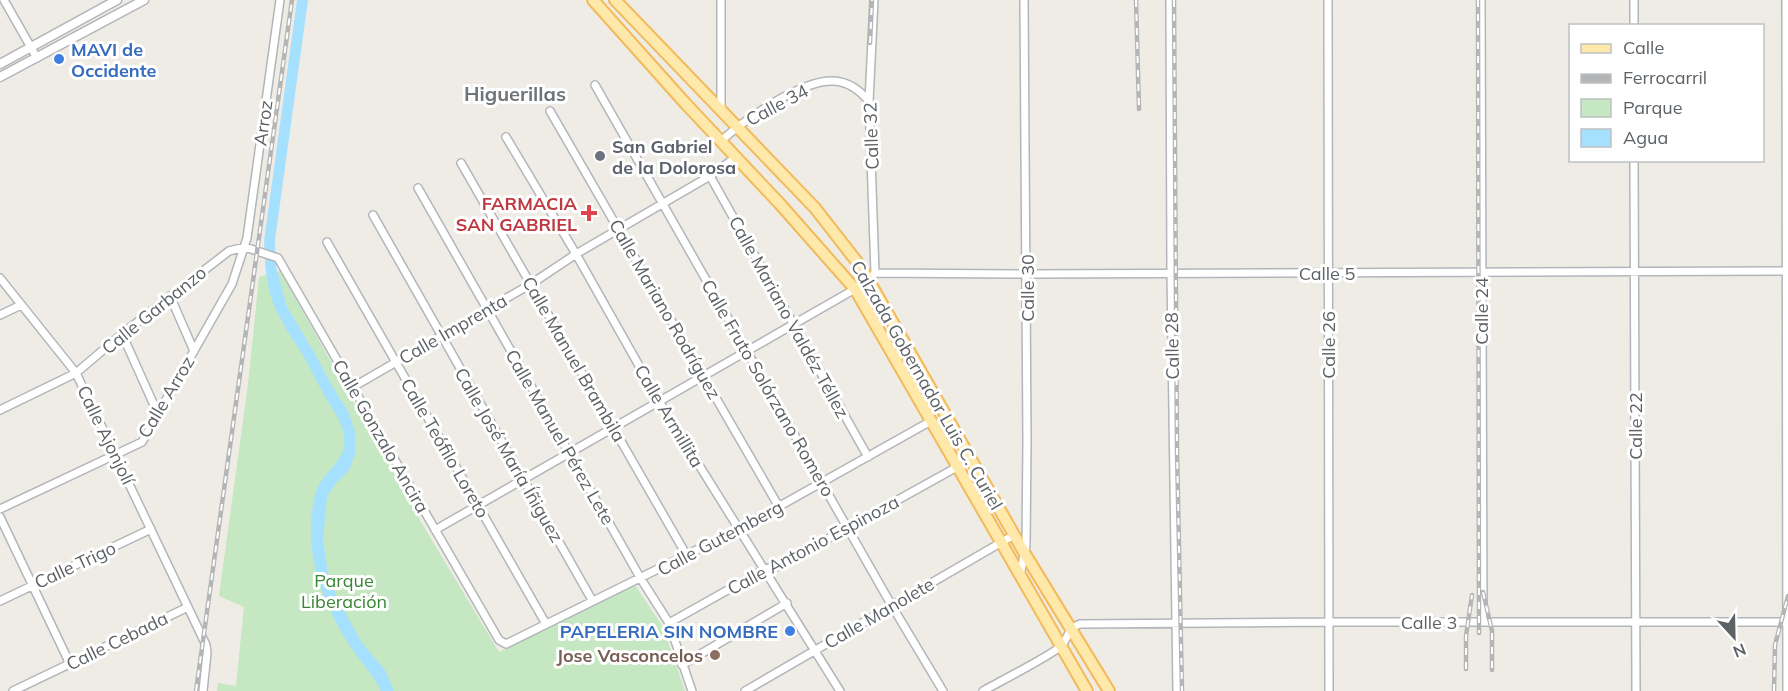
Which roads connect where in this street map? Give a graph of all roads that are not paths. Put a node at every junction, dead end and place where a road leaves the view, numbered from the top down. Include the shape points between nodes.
1 (4, 0) edge
2 (117, 0) edge
3 (144, 0) edge
4 (280, 0) edge
5 (593, 0) edge
6 (615, 0) edge
7 (721, 0) edge
8 (874, 0) edge
9 (1024, 0) edge
10 (1170, 0) edge
11 (1328, 0) edge
12 (1481, 0) edge
13 (1634, 0) edge
14 (1786, 0) edge
15 (1634, 24) edge
16 (31, 47) junction
17 (37, 58) junction
18 (0, 64) edge
19 (0, 77) edge
20 (595, 85) dead end
21 (869, 101) junction
22 (550, 111) dead end
23 (721, 112) junction
24 (736, 128) junction
25 (506, 137) dead end
26 (721, 141) junction
27 (736, 157) junction
28 (1634, 162) edge
29 (461, 163) dead end
30 (710, 176) junction
31 (418, 188) dead end
32 (664, 203) junction
33 (373, 215) dead end
34 (619, 229) junction
35 (327, 242) dead end
36 (245, 247) junction
37 (576, 254) junction
38 (1635, 272) junction
39 (1787, 272) edge
40 (1171, 273) junction
41 (1327, 273) junction
42 (1481, 273) junction
43 (1027, 274) junction
44 (872, 276) junction
45 (0, 278) edge
46 (531, 284) junction
47 (855, 289) junction
48 (170, 296) junction
49 (21, 305) junction
50 (487, 309) junction
51 (0, 315) edge
52 (793, 324) junction
53 (122, 334) junction
54 (441, 336) junction
55 (194, 351) junction
56 (747, 351) junction
57 (396, 362) junction
58 (76, 373) junction
59 (703, 376) junction
60 (353, 387) junction
61 (659, 401) junction
62 (0, 410) edge
63 (158, 414) junction
64 (931, 421) junction
65 (614, 427) junction
66 (569, 453) junction
67 (116, 454) junction
68 (868, 457) junction
69 (957, 466) junction
70 (523, 479) junction
71 (822, 482) junction
72 (478, 505) junction
73 (779, 507) junction
74 (0, 509) edge
75 (0, 517) edge
76 (847, 527) junction
77 (151, 529) junction
78 (435, 530) junction
79 (737, 530) junction
80 (1014, 535) junction
81 (1002, 542) junction
82 (1025, 554) junction
83 (687, 556) junction
84 (765, 568) junction
85 (1020, 576) junction
86 (641, 579) junction
87 (33, 585) junction
88 (592, 600) junction
89 (0, 601) edge
90 (787, 603) junction
91 (892, 606) junction
92 (188, 607) junction
93 (1329, 621) junction
94 (1483, 622) junction
95 (1636, 622) junction
96 (1787, 622) edge
97 (669, 623) junction
98 (1176, 623) junction
99 (546, 624) junction
100 (1071, 629) junction
101 (503, 643) joint
102 (1062, 646) junction
103 (816, 650) junction
104 (70, 664) junction
105 (682, 665) junction
106 (13, 691) edge
107 (203, 691) edge
108 (692, 691) edge
109 (745, 691) edge
110 (840, 691) edge
111 (943, 691) edge
112 (983, 691) edge
113 (1087, 691) edge
114 (1109, 691) edge
115 (1177, 691) edge
116 (1329, 691) edge
117 (1636, 691) edge
118 (1787, 691) edge

1 - 16 street
2 - 16 street
3 - 17 street
4 - 36 street, Arroz
5 - 26 main road, Calzada Gobernador Luis C. Curiel
6 - 23 main road, Calzada Gobernador Luis C. Curiel
7 - 23 street
8 - 21 street, Calle 32
9 - 43 street, Calle 30
10 - 40 street, Calle 28
11 - 41 street, Calle 26
12 - 42 street, Calle 24
13 - 15 street
14 - 39 street
16 - 17 street
16 - 18 street
17 - 19 street
20 - 32 street, Calle Fruto Solórzano Romero
21 - 24 street, Calle 34 via 849,85 819,83 766,106
21 - 44 street, Calle 32
22 - 34 street, Calle Mariano Rodríguez
23 - 24 main road, Calzada Gobernador Luis C. Curiel
24 - 26 street, Calle 34
24 - 44 main road, Calzada Gobernador Luis C. Curiel via 815,208
25 - 37 street, Calle Armillita
26 - 27 main road, Calzada Gobernador Luis C. Curiel
27 - 30 street, Calle Imprenta
27 - 47 main road, Calzada Gobernador Luis C. Curiel
28 - 38 street, Calle 22
29 - 46 street, Calle Manuel Brambila
30 - 32 street, Calle Imprenta
30 - 52 street, Calle Mariano Valdéz Téllez
31 - 50 street, Calle Manuel Pérez Lete
32 - 34 street, Calle Imprenta
32 - 56 street, Calle Fruto Solórzano Romero
33 - 54 street, Calle José María Íñiguez
34 - 37 street, Calle Imprenta
34 - 59 street, Calle Mariano Rodríguez
35 - 57 street, Calle Teófilo Loreto
36 - 48 street, Calle Garbanzo via 229,251
36 - 55 street, Calle Arroz via 232,284
36 - 60 street, Calle Gonzalo Ancira via 278,258
37 - 46 street, Calle Imprenta
37 - 61 street, Calle Armillita
38 - 39 street, Calle 5
38 - 42 street, Calle 5
38 - 95 street, Calle 22
39 - 96 street
40 - 41 street, Calle 5
40 - 43 street, Calle 5
40 - 98 street, Calle 28
41 - 42 street, Calle 5
41 - 93 street, Calle 26
42 - 94 street, Calle 24
43 - 44 street, Calle 5
43 - 82 street, Calle 30
44 - 47 street
44 - 80 main road, Calzada Gobernador Luis C. Curiel
45 - 49 street, Calle Ajonjolí
46 - 50 street, Calle Imprenta
46 - 65 street, Calle Manuel Brambila
47 - 52 street
47 - 64 main road, Calzada Gobernador Luis C. Curiel
48 - 53 street, Calle Garbanzo
48 - 55 street
49 - 51 street
49 - 58 street, Calle Ajonjolí
50 - 54 street, Calle Imprenta
50 - 66 street, Calle Manuel Pérez Lete
52 - 56 street
52 - 68 street, Calle Mariano Valdéz Téllez
53 - 58 street, Calle Garbanzo
53 - 63 street
54 - 57 street, Calle Imprenta
54 - 70 street, Calle José María Íñiguez
55 - 63 street, Calle Arroz
56 - 59 street
56 - 71 street, Calle Fruto Solórzano Romero
57 - 60 street, Calle Imprenta
57 - 72 street, Calle Teófilo Loreto
58 - 62 street, Calle Garbanzo
58 - 67 street, Calle Ajonjolí
59 - 61 street
59 - 73 street, Calle Mariano Rodríguez
60 - 78 street, Calle Gonzalo Ancira
61 - 65 street
61 - 79 street, Calle Armillita
63 - 67 street, Calle Arroz via 142,442
64 - 68 street, Calle Gutemberg
64 - 69 main road, Calzada Gobernador Luis C. Curiel
65 - 66 street
65 - 83 street, Calle Manuel Brambila
66 - 70 street
66 - 86 street, Calle Manuel Pérez Lete
67 - 74 street, Calle Arroz
67 - 77 street, Calle Ajonjolí
68 - 71 street, Calle Gutemberg
69 - 76 street, Calle Antonio Espinoza
69 - 81 main road, Calzada Gobernador Luis C. Curiel
70 - 72 street
70 - 88 street, Calle José María Íñiguez
71 - 73 street, Calle Gutemberg
71 - 76 street, Calle Fruto Solórzano Romero
72 - 78 street
72 - 99 street, Calle Teófilo Loreto
73 - 79 street, Calle Gutemberg
75 - 87 street
76 - 84 street, Calle Antonio Espinoza via 779,566
76 - 91 street, Calle Fruto Solórzano Romero
77 - 87 street, Calle Trigo
77 - 92 street, Calle Ajonjolí
78 - 101 street, Calle Gonzalo Ancira
79 - 83 street, Calle Gutemberg
79 - 84 street, Calle Armillita
80 - 81 street, Calle Manolete
80 - 82 main road, Calzada Gobernador Luis C. Curiel
81 - 85 main road, Calzada Gobernador Luis C. Curiel
81 - 91 street, Calle Manolete
82 - 85 street, Calle 30
82 - 100 main road, Calzada Gobernador Luis C. Curiel
83 - 86 street, Calle Gutemberg
84 - 90 street, Calle Armillita
84 - 97 street, Calle Antonio Espinoza
85 - 102 main road, Calzada Gobernador Luis C. Curiel
86 - 88 street, Calle Gutemberg
86 - 97 street, Calle Manuel Pérez Lete
87 - 89 street, Calle Trigo
87 - 104 street
88 - 99 street, Calle Gutemberg
90 - 103 street, Calle Armillita
90 - 105 street
91 - 103 street, Calle Manolete
91 - 111 street, Calle Fruto Solórzano Romero
92 - 104 street, Calle Cebada
92 - 107 street, Calle Ajonjolí via 206,645
93 - 94 street, Calle 3
93 - 98 street, Calle 3
93 - 116 street, Calle 26
94 - 95 street, Calle 3
95 - 96 street, Calle 3
95 - 117 street, Calle 22
96 - 118 street
97 - 105 street, Calle Manuel Pérez Lete
98 - 100 street, Calle 3 via 1080,624
98 - 115 street, Calle 28
99 - 101 street, Calle Gutemberg
100 - 102 street
100 - 114 main road, Calzada Gobernador Luis C. Curiel
102 - 112 street
102 - 113 main road, Calzada Gobernador Luis C. Curiel
103 - 109 street, Calle Manolete
103 - 110 street, Calle Armillita
104 - 106 street, Calle Cebada
105 - 108 street, Calle Manuel Pérez Lete

